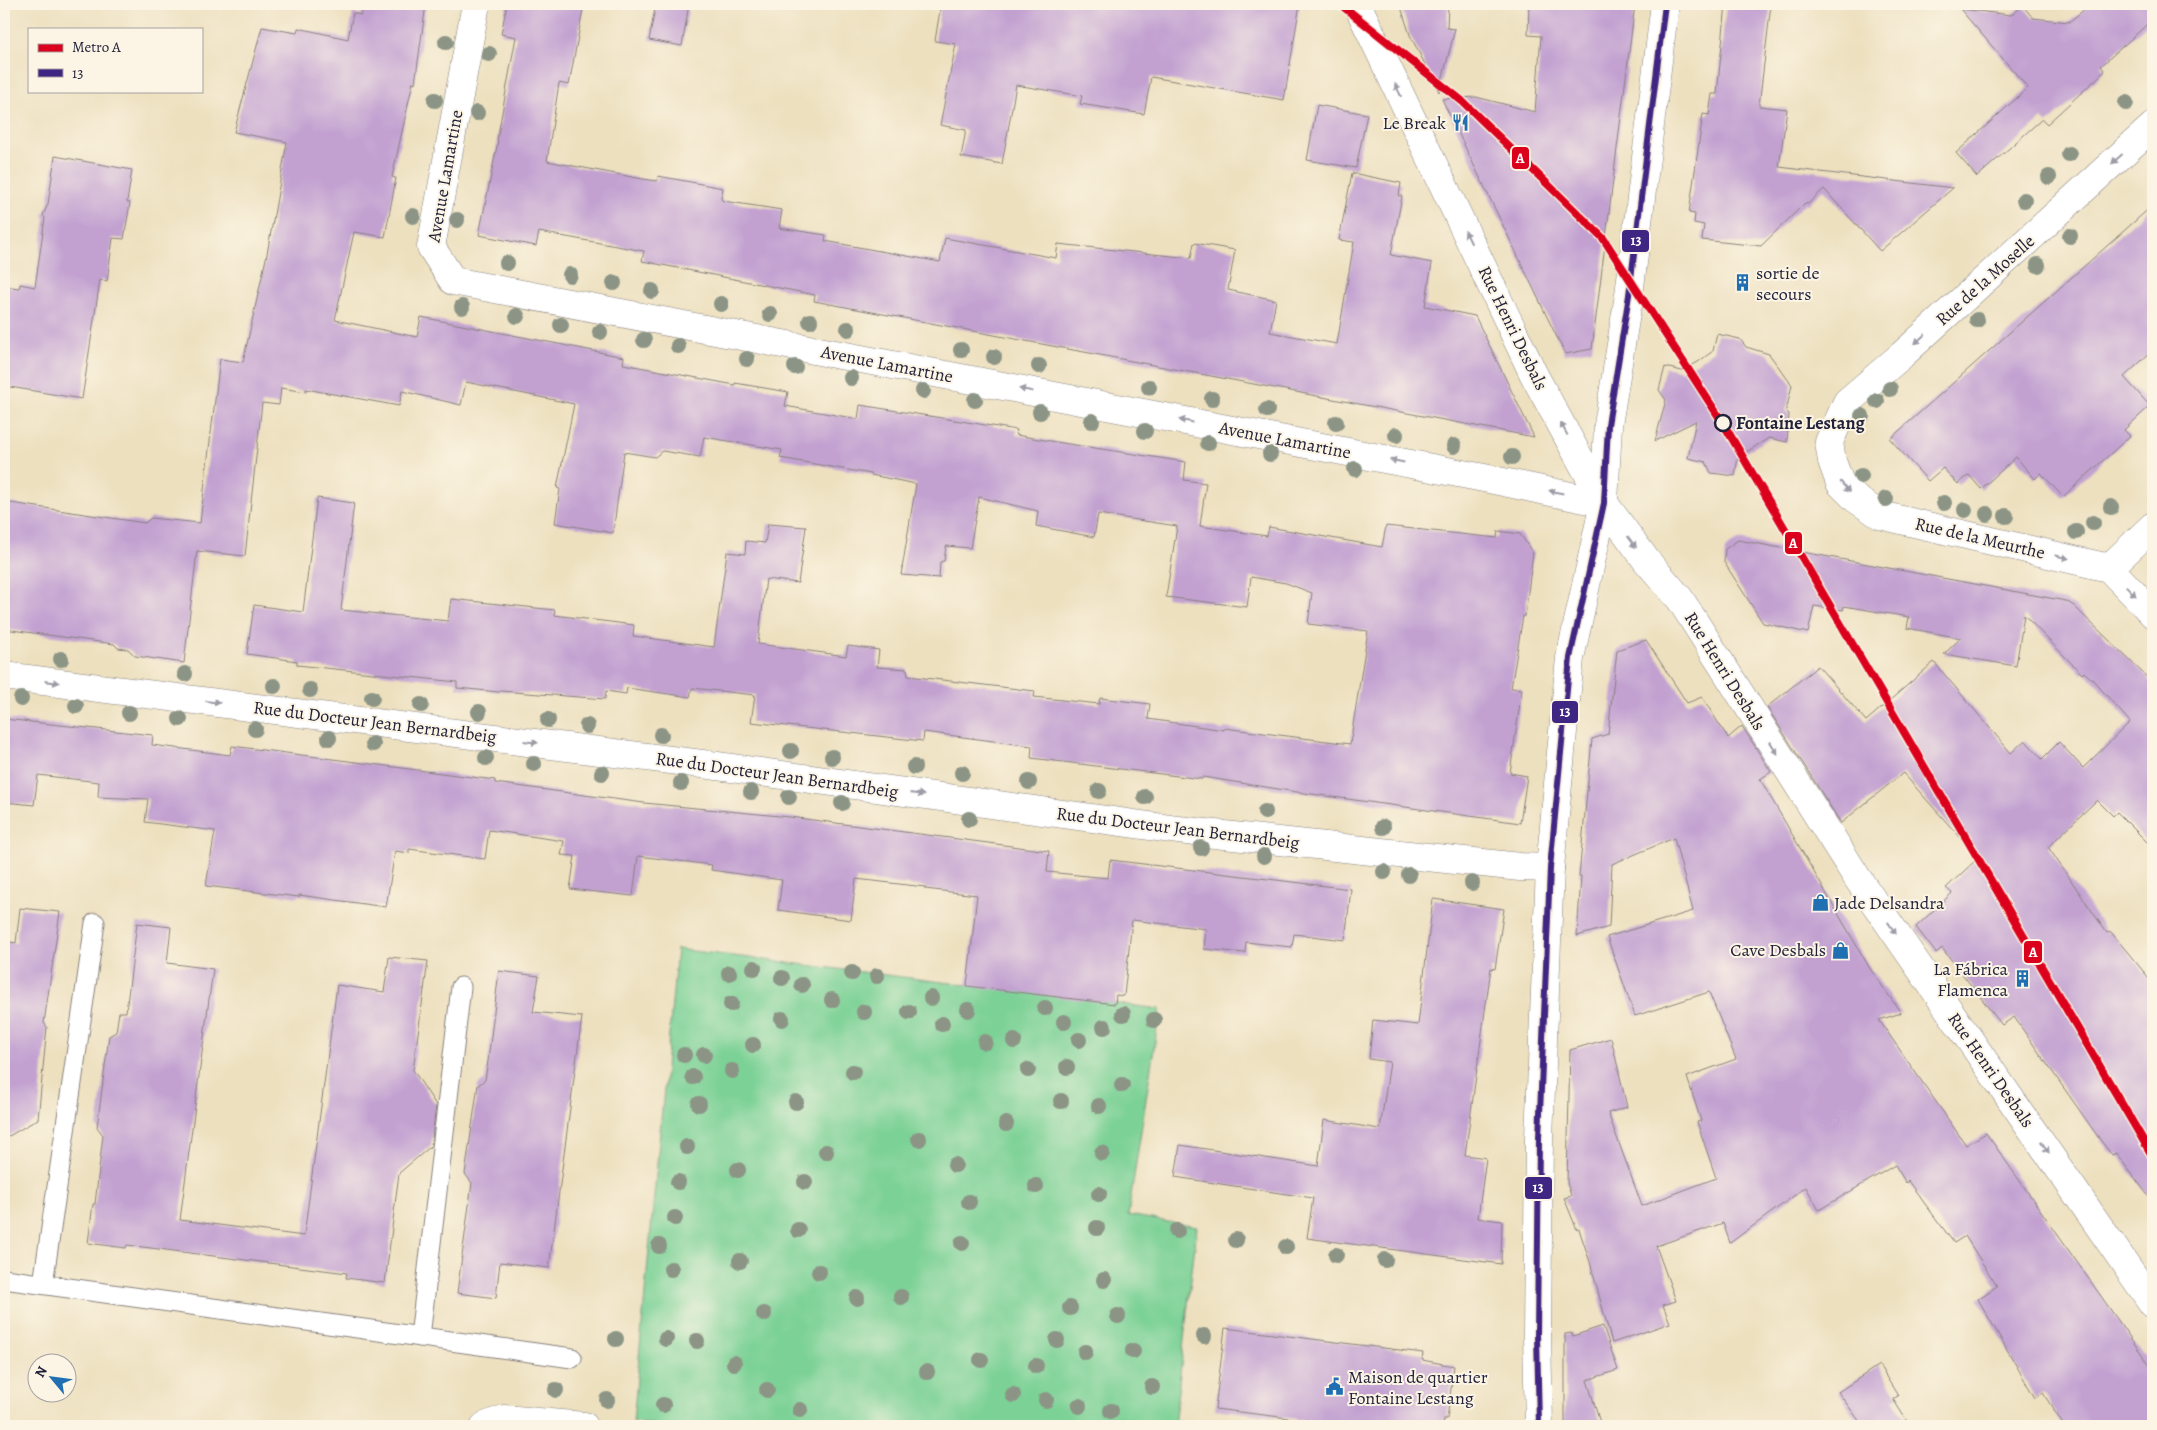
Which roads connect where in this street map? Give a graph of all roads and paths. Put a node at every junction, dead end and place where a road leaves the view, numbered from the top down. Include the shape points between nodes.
1 (476, 4) edge
2 (1357, 4) edge
3 (1665, 4) edge
4 (2153, 126) edge
5 (1829, 442) joint
6 (1604, 503) junction
7 (2153, 526) edge
8 (2109, 568) junction
9 (2153, 614) edge
10 (4, 676) edge
11 (1550, 868) junction
12 (95, 923) dead end
13 (461, 987) dead end
14 (4, 1279) edge
15 (43, 1284) junction
16 (2153, 1304) edge
17 (420, 1337) junction
18 (572, 1358) dead end
19 (485, 1426) edge
20 (584, 1426) edge
21 (1539, 1426) edge

6 -> 1 street, Avenue Lamartine via 453,281 431,247
6 -> 2 street, Rue Henri Desbals via 1534,375
3 - 6 street via 1629,295 1608,424
4 -> 5 street, Rue de la Moselle via 1847,402
5 -> 8 street, Rue de la Meurthe via 1840,483 1880,515
6 - 11 street via 1570,658
6 -> 16 street, Rue Henri Desbals via 1680,599 1858,879
7 - 8 street
8 -> 9 street
10 -> 11 street, Rue du Docteur Jean Bernardbeig via 710,765 1178,830
11 - 21 street via 1539,1138
12 - 15 lane
13 - 17 lane
14 - 15 lane
15 - 17 lane
17 - 18 lane
19 - 20 street via 504,1419

